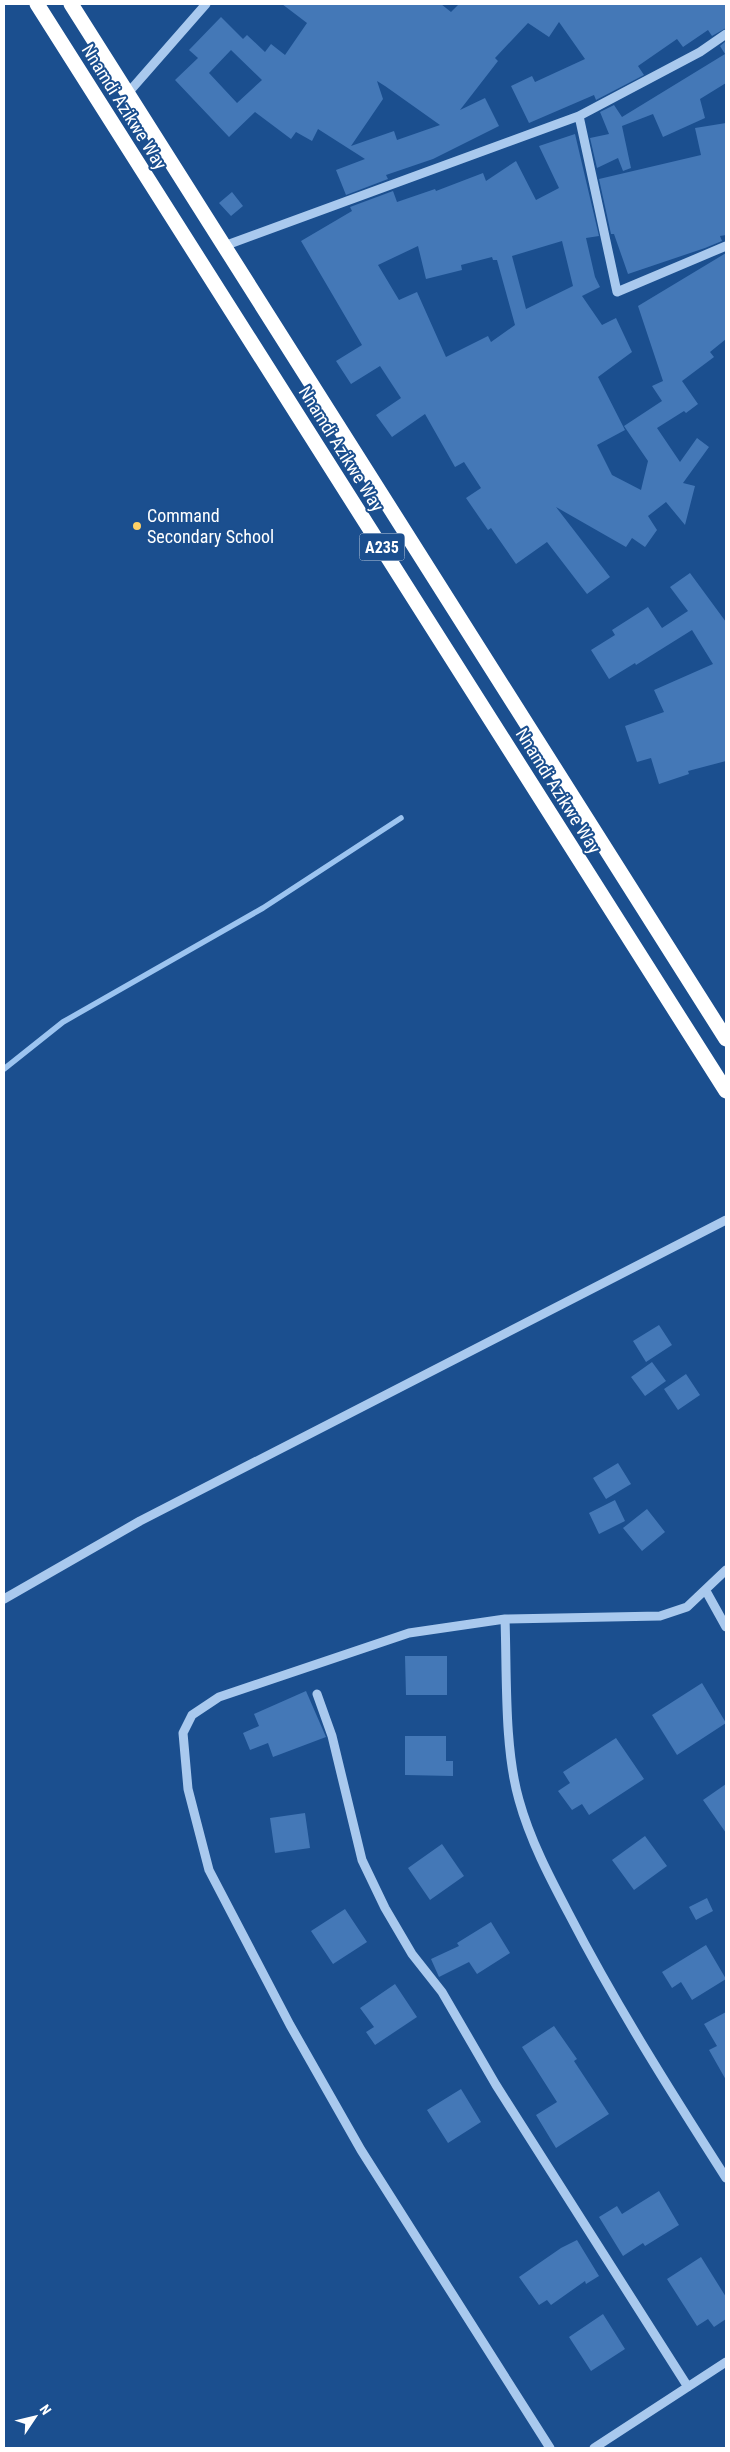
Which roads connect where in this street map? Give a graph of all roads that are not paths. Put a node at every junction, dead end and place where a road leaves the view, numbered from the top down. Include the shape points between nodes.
1 (37, 4) edge
2 (71, 4) edge
3 (206, 4) edge
4 (726, 34) edge
5 (128, 93) junction
6 (579, 116) junction
7 (224, 246) junction
8 (726, 246) edge
9 (726, 1039) edge
10 (726, 1091) edge
11 (726, 1220) edge
12 (726, 1570) edge
13 (706, 1591) junction
14 (4, 1599) edge
15 (505, 1619) junction
16 (726, 1627) edge
17 (317, 1694) dead end
18 (726, 2178) edge
19 (726, 2362) edge
20 (688, 2387) junction
21 (550, 2448) edge
22 (594, 2448) edge

1 - 10 highway, Nnamdi Azikwe Way / A235
2 - 5 highway, Nnamdi Azikwe Way / A235
3 - 5 street
4 - 6 street via 700,52
5 - 7 highway, Nnamdi Azikwe Way / A235
6 - 7 street
6 - 8 street via 617,292
7 - 9 highway, Nnamdi Azikwe Way / A235
11 - 14 street via 140,1521
12 - 13 street
13 - 15 street via 686,1607 660,1616
13 - 16 street
15 - 18 street via 510,1752 518,1800 541,1860 587,1950
15 - 21 street via 409,1633 220,1697 192,1716 183,1734 188,1789 209,1870 290,2025 361,2150
17 - 20 street via 332,1736 362,1860 385,1908 412,1954 442,1992 496,2085
19 - 20 street
20 - 22 street

